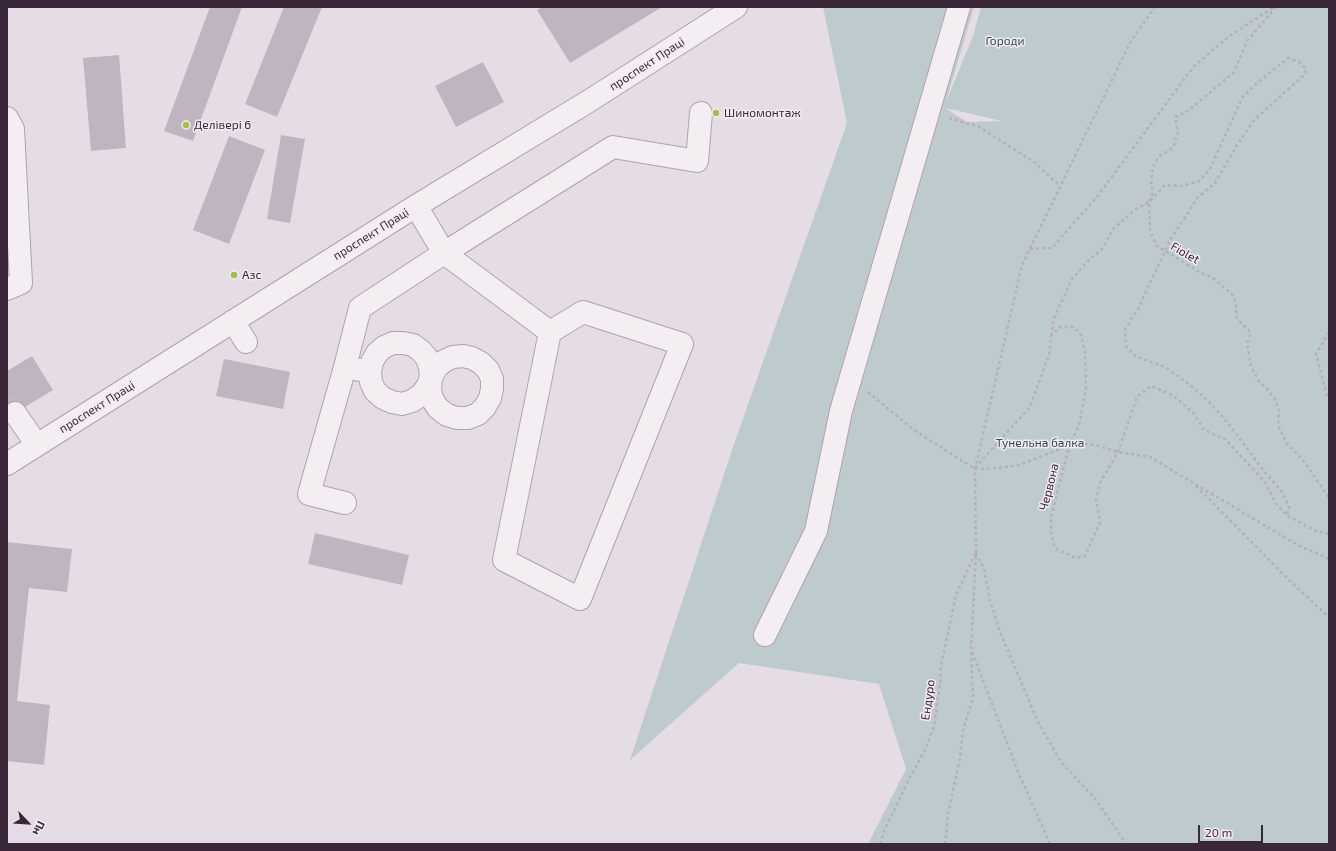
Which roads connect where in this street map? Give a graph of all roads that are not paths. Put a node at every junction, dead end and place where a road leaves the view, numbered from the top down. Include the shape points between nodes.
1 (736, 7) edge
2 (959, 7) edge
3 (702, 113) dead end
4 (7, 118) edge
5 (416, 206) junction
6 (444, 253) junction
7 (7, 289) edge
8 (233, 321) junction
9 (550, 332) junction
10 (246, 342) dead end
11 (345, 367) junction
12 (370, 372) junction
13 (15, 413) tunnel mouth
14 (37, 445) junction
15 (7, 464) edge
16 (345, 503) dead end
17 (765, 635) dead end

1 - 5 street, проспект Праці
2 - 17 street via 841,412 816,531
3 - 6 street via 696,161 613,147
4 - 7 street via 13,128 21,283
5 - 6 street
5 - 8 street, проспект Праці
6 - 9 street
6 - 11 street via 360,308
8 - 10 street
8 - 14 street, проспект Праці
9 - 9 street via 504,560 580,599 682,344 583,312
11 - 12 street
11 - 16 street via 309,494
12 - 12 street via 371,382 376,391 383,398 402,404 421,396 430,378 427,358 421,350 403,342 393,343 377,353
13 - 14 street
14 - 15 street, проспект Праці

